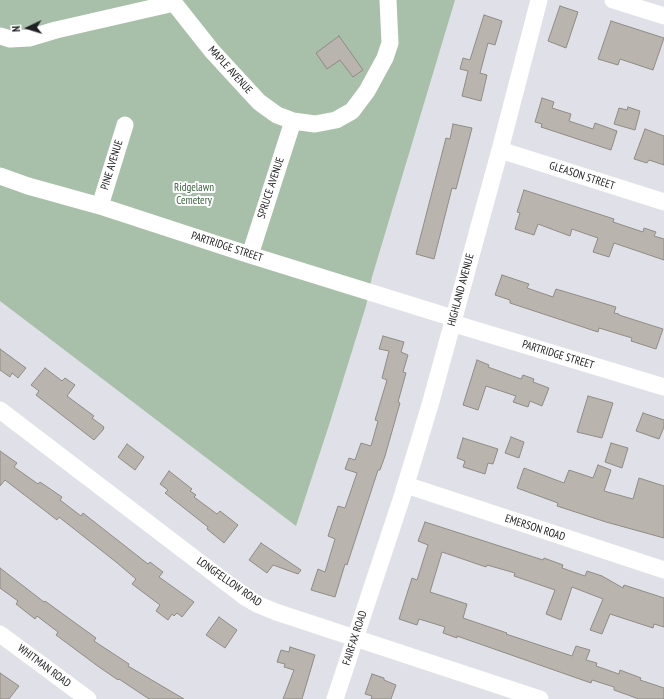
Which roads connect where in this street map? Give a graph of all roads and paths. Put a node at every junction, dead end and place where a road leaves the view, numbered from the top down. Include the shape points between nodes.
1 (388, 0) edge
2 (539, 0) edge
3 (614, 0) edge
4 (174, 2) edge
5 (664, 16) edge
6 (0, 36) edge
7 (292, 122) junction
8 (125, 125) dead end
9 (500, 150) junction
10 (0, 176) edge
11 (664, 202) edge
12 (100, 206) junction
13 (250, 254) junction
14 (453, 320) junction
15 (664, 387) edge
16 (0, 410) edge
17 (406, 485) junction
18 (664, 570) edge
19 (375, 578) joint
20 (0, 634) edge
21 (355, 638) junction
22 (88, 699) edge
23 (335, 699) edge
24 (540, 699) edge

1 - 7 street, MAPLE AVENUE via 390,43 367,92 352,111 336,120 315,124
2 - 9 street, HIGHLAND AVENUE
3 - 5 street
4 - 6 street, MAPLE AVENUE via 29,38 10,39
4 - 7 street, MAPLE AVENUE via 212,51 259,102
7 - 13 street, SPRUCE AVENUE
8 - 12 street, PINE AVENUE
9 - 11 street, GLEASON STREET
9 - 14 street, HIGHLAND AVENUE
10 - 12 street, PARTRIDGE STREET
12 - 13 street, PARTRIDGE STREET
13 - 14 street, PARTRIDGE STREET
14 - 15 street, PARTRIDGE STREET
14 - 17 street, HIGHLAND AVENUE
16 - 21 street, LONGFELLOW ROAD via 253,601 276,612
17 - 18 street, EMERSON ROAD
17 - 19 street, HIGHLAND AVENUE
19 - 21 street, FAIRFAX ROAD
20 - 22 street, WHITMAN ROAD
21 - 23 street, FAIRFAX ROAD
21 - 24 street, LONGFELLOW ROAD

